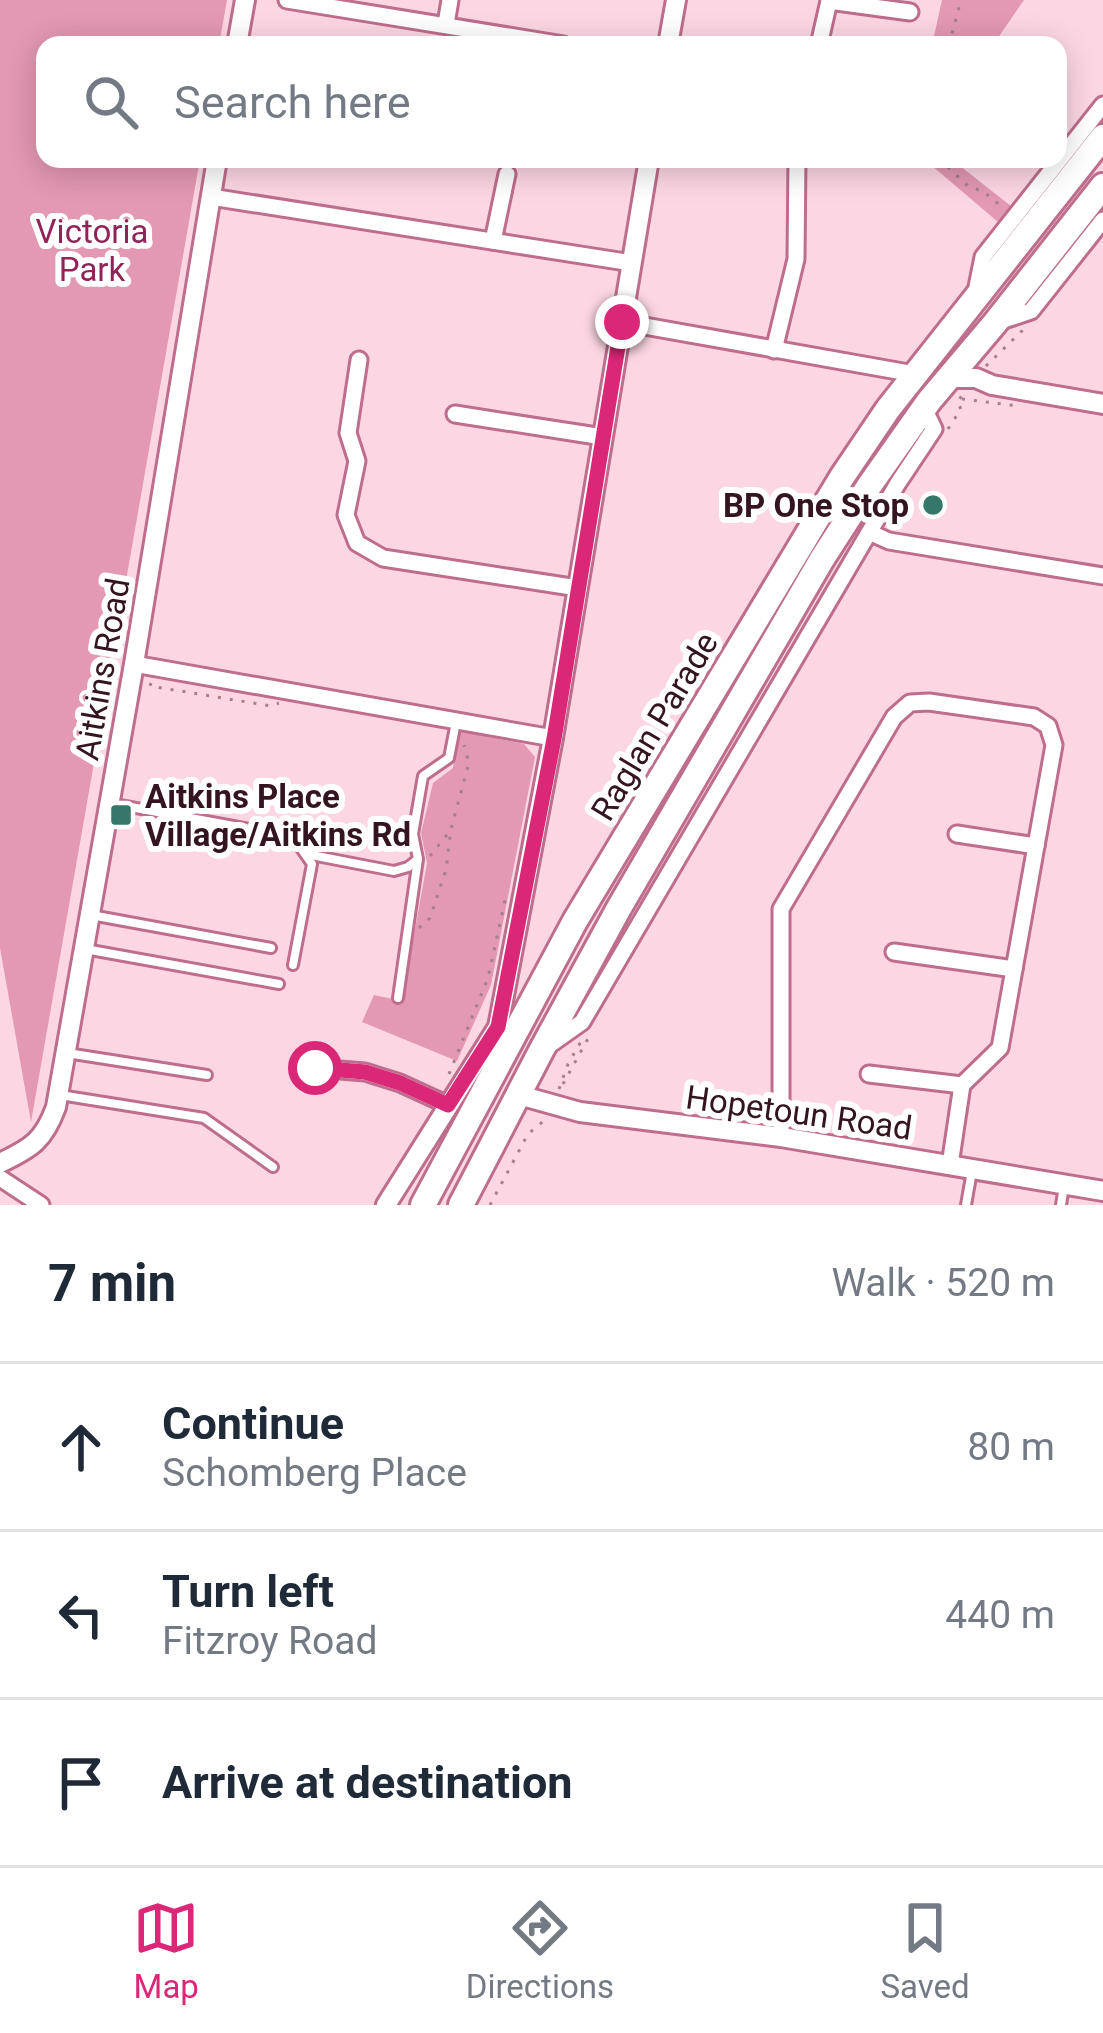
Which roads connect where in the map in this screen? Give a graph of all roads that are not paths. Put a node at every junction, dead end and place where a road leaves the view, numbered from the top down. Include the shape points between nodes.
1 (244, 0) edge
2 (287, 0) edge
3 (450, 0) edge
4 (676, 0) edge
5 (910, 12) dead end
6 (446, 25) junction
7 (238, 36) edge
8 (511, 36) edge
9 (670, 36) edge
10 (821, 36) edge
11 (1103, 105) edge
12 (1103, 137) edge
13 (1067, 149) edge
14 (216, 168) edge
15 (648, 168) edge
16 (797, 168) edge
17 (1052, 168) edge
18 (507, 174) dead end
19 (1103, 186) edge
20 (211, 197) junction
21 (1103, 220) edge
22 (493, 241) junction
23 (632, 262) junction
24 (974, 300) junction
25 (622, 322) junction
26 (995, 323) junction
27 (775, 350) junction
28 (359, 360) dead end
29 (915, 375) junction
30 (949, 378) junction
31 (1103, 404) edge
32 (924, 408) junction
33 (455, 414) dead end
34 (603, 436) junction
35 (871, 533) junction
36 (1103, 576) edge
37 (578, 588) junction
38 (134, 664) junction
39 (456, 721) junction
40 (554, 739) junction
41 (109, 802) junction
42 (957, 834) dead end
43 (1036, 846) junction
44 (306, 854) junction
45 (418, 859) junction
46 (89, 915) junction
47 (271, 948) dead end
48 (84, 949) junction
49 (894, 952) dead end
50 (292, 965) dead end
51 (1014, 969) junction
52 (279, 984) dead end
53 (398, 998) dead end
54 (541, 1051) junction
55 (65, 1052) junction
56 (315, 1068) dead end
57 (869, 1075) dead end
58 (207, 1076) dead end
59 (962, 1085) junction
60 (488, 1087) junction
61 (58, 1094) junction
62 (519, 1095) junction
63 (448, 1105) junction
64 (782, 1137) junction
65 (0, 1163) edge
66 (950, 1165) junction
67 (273, 1167) dead end
68 (972, 1169) junction
69 (0, 1178) edge
70 (1065, 1184) junction
71 (1103, 1191) edge
72 (40, 1205) edge
73 (386, 1205) edge
74 (422, 1205) edge
75 (461, 1205) edge
76 (966, 1205) edge
77 (1061, 1205) edge

1 - 7 street
2 - 6 street
3 - 6 street
4 - 9 street
5 - 10 street via 829,1
6 - 8 street
11 - 13 street, Raglan Parade
12 - 24 highway, Raglan Parade
14 - 20 street, Aitkins Road
15 - 23 street
16 - 27 street via 796,259
17 - 24 street, Raglan Parade via 983,256
18 - 22 street
19 - 26 highway, Raglan Parade
20 - 22 street
20 - 38 street, Aitkins Road
21 - 26 street, Raglan Parade via 1031,310
22 - 23 street
23 - 25 street
24 - 29 highway, Raglan Parade
25 - 27 street
25 - 34 street
26 - 30 highway, Raglan Parade
27 - 29 street
28 - 37 street via 348,433 356,470 346,515 357,543 383,558
29 - 30 street
29 - 60 highway, Raglan Parade via 842,477 574,921
30 - 31 street
30 - 32 highway, Raglan Parade
32 - 35 street, Raglan Parade via 934,429
32 - 54 highway, Raglan Parade via 822,559
33 - 34 street
34 - 37 street
35 - 36 street
35 - 54 street, Raglan Parade via 582,1022
37 - 40 street
38 - 39 street
38 - 41 street, Aitkins Road
39 - 40 street
39 - 45 lane via 449,758 423,776 413,834
40 - 63 street via 498,1027
41 - 44 lane via 293,837
41 - 46 street, Aitkins Road
42 - 43 street
43 - 51 street
43 - 64 street via 1054,745 1048,726 1034,716 929,702 894,717 781,910
44 - 45 lane via 394,871
44 - 50 lane via 312,864
45 - 53 lane
46 - 47 lane
46 - 48 street, Aitkins Road
48 - 52 lane
48 - 55 street, Aitkins Road
49 - 51 street
51 - 59 street via 1000,1048
54 - 62 highway, Raglan Parade
55 - 58 lane
55 - 61 street, Aitkins Road
56 - 63 street via 365,1072
57 - 59 street
59 - 66 street
60 - 62 street, Hopetoun Road
60 - 74 highway, Raglan Parade
61 - 65 street, Aitkins Road via 47,1132
61 - 67 lane via 204,1118
62 - 64 street, Hopetoun Road via 580,1112
62 - 75 highway, Raglan Parade
63 - 73 street
64 - 66 street, Hopetoun Road
66 - 68 street, Hopetoun Road
68 - 70 street, Hopetoun Road
68 - 76 lane
69 - 72 street
70 - 71 street, Hopetoun Road
70 - 77 lane

